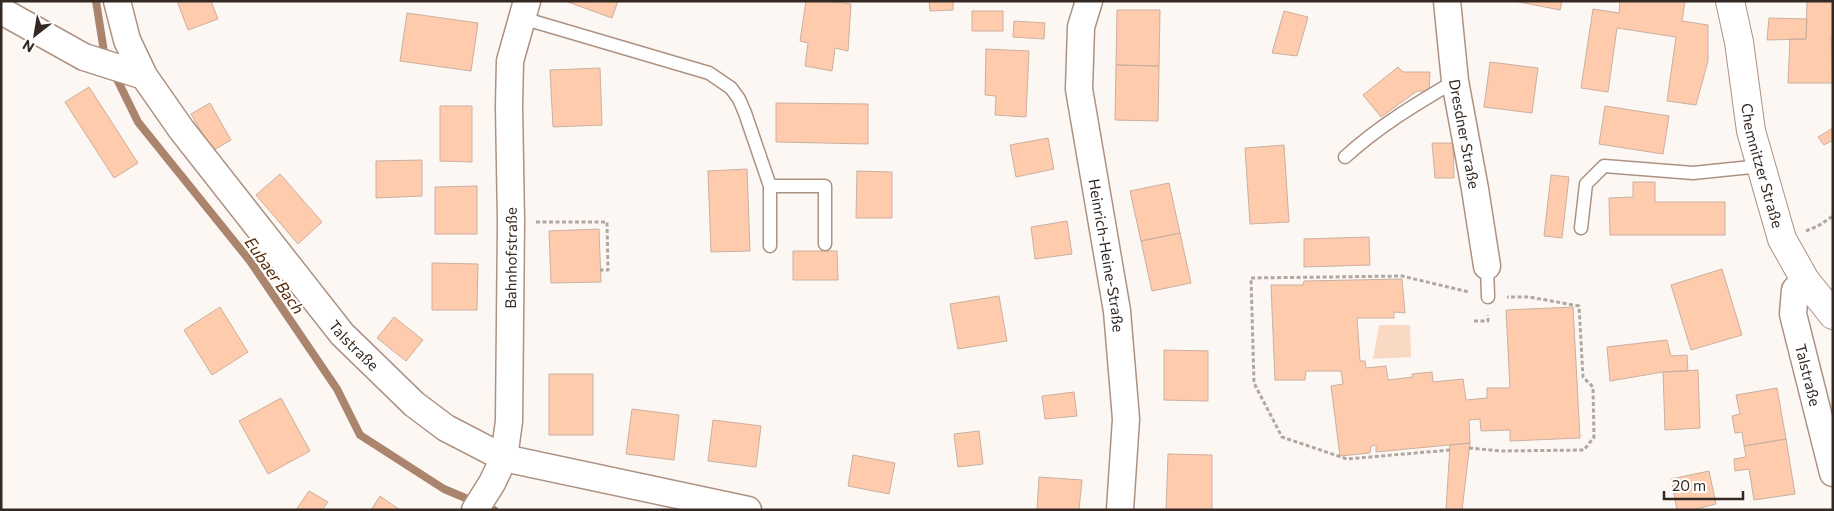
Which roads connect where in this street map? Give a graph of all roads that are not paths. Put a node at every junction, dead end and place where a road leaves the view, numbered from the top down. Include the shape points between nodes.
1 (118, 1) edge
2 (1089, 1) edge
3 (1447, 1) edge
4 (1730, 1) edge
5 (1, 10) edge
6 (524, 10) edge
7 (138, 74) junction
8 (1455, 81) junction
9 (1345, 157) dead end
10 (1761, 166) junction
11 (770, 186) junction
12 (1581, 228) dead end
13 (825, 244) dead end
14 (770, 246) dead end
15 (1487, 266) joint
16 (1805, 280) junction
17 (1488, 297) road end
18 (1833, 315) edge
19 (504, 458) junction
20 (1833, 473) edge
21 (475, 510) edge
22 (748, 510) edge
23 (1120, 510) edge

1 - 7 street, Talstraße via 126,40
2 - 23 street, Heinrich-Heine-Straße via 1081,27 1079,89 1117,311 1126,419
3 - 8 street, Dresdner Straße
4 - 10 street, Chemnitzer Straße via 1751,131
5 - 7 street via 84,57
6 - 11 lane via 709,73 720,80 739,99
6 - 19 street, Bahnhofstraße via 510,61 509,421
7 - 19 street, Talstraße via 342,334 414,404 446,428
8 - 9 lane via 1394,118
8 - 15 street, Dresdner Straße
10 - 12 lane via 1693,173 1604,166 1586,184
10 - 16 street, Chemnitzer Straße via 1782,240
11 - 13 lane via 825,186
11 - 14 lane
15 - 17 lane
16 - 18 street, Chemnitzer Straße
16 - 20 street, Talstraße via 1795,290 1794,314
19 - 21 street, Bahnhofstraße
19 - 22 street, Talstraße

